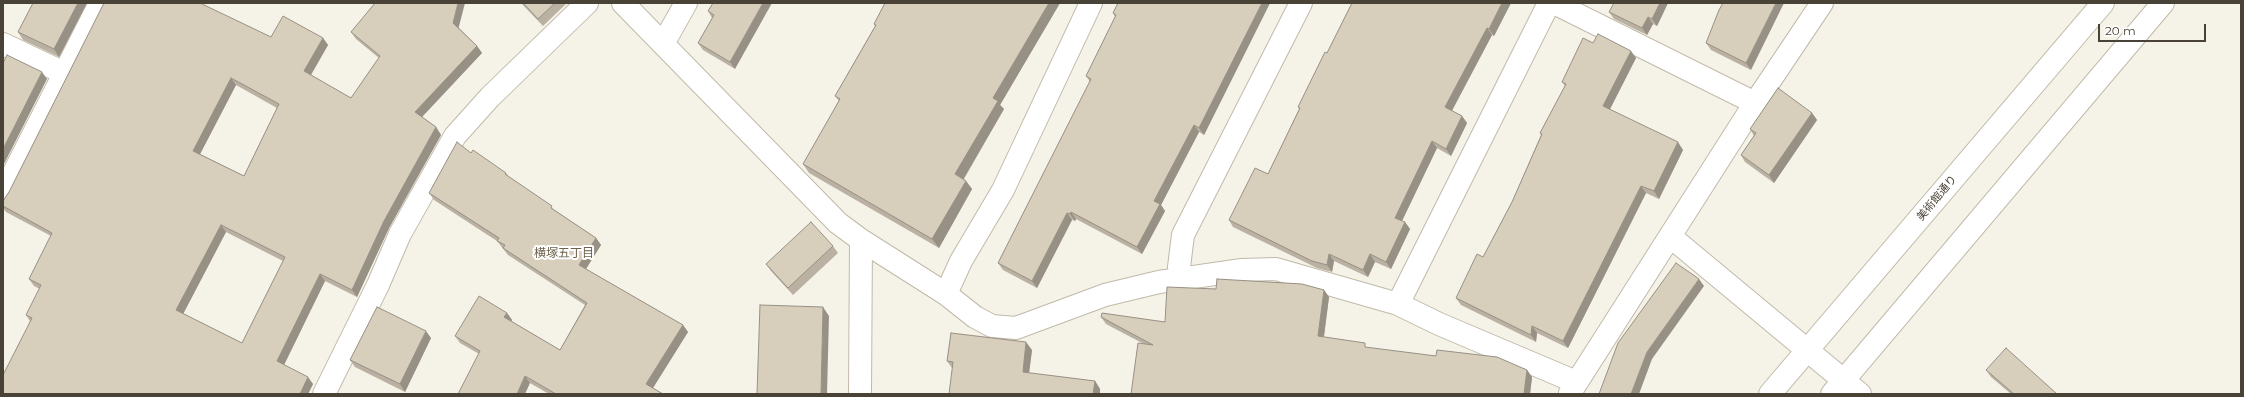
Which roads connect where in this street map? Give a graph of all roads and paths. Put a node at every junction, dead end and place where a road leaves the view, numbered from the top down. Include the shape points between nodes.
1 (100, 3) edge
2 (587, 3) edge
3 (623, 3) edge
4 (686, 3) edge
5 (1090, 3) edge
6 (1301, 3) edge
7 (1549, 3) edge
8 (1554, 3) edge
9 (1822, 3) edge
10 (2103, 3) edge
11 (2163, 3) edge
12 (3, 44) edge
13 (663, 44) junction
14 (64, 73) junction
15 (1755, 103) junction
16 (3, 194) edge
17 (1670, 237) junction
18 (861, 240) junction
19 (1181, 279) junction
20 (946, 294) junction
21 (1398, 304) junction
22 (1808, 350) junction
23 (1573, 388) edge
24 (1845, 389) edge
25 (324, 394) edge
26 (860, 394) edge
27 (1770, 394) edge

1 - 14 street
2 - 25 street via 485,102 455,136 400,234 378,285
3 - 13 street
4 - 13 street
5 - 20 street via 1003,190 961,261
6 - 19 street via 1183,235 1179,267
7 - 21 street
8 - 15 street
9 - 15 street
10 - 22 street, 美術館通り
11 - 24 street
12 - 14 street
13 - 18 street via 838,223
14 - 16 street
15 - 17 street
17 - 22 street
17 - 23 street
18 - 20 street
18 - 26 street
19 - 20 street via 1105,296 1016,328 992,326 975,318
19 - 21 street via 1242,270 1276,269
21 - 23 street
22 - 24 street
22 - 27 street, 美術館通り

